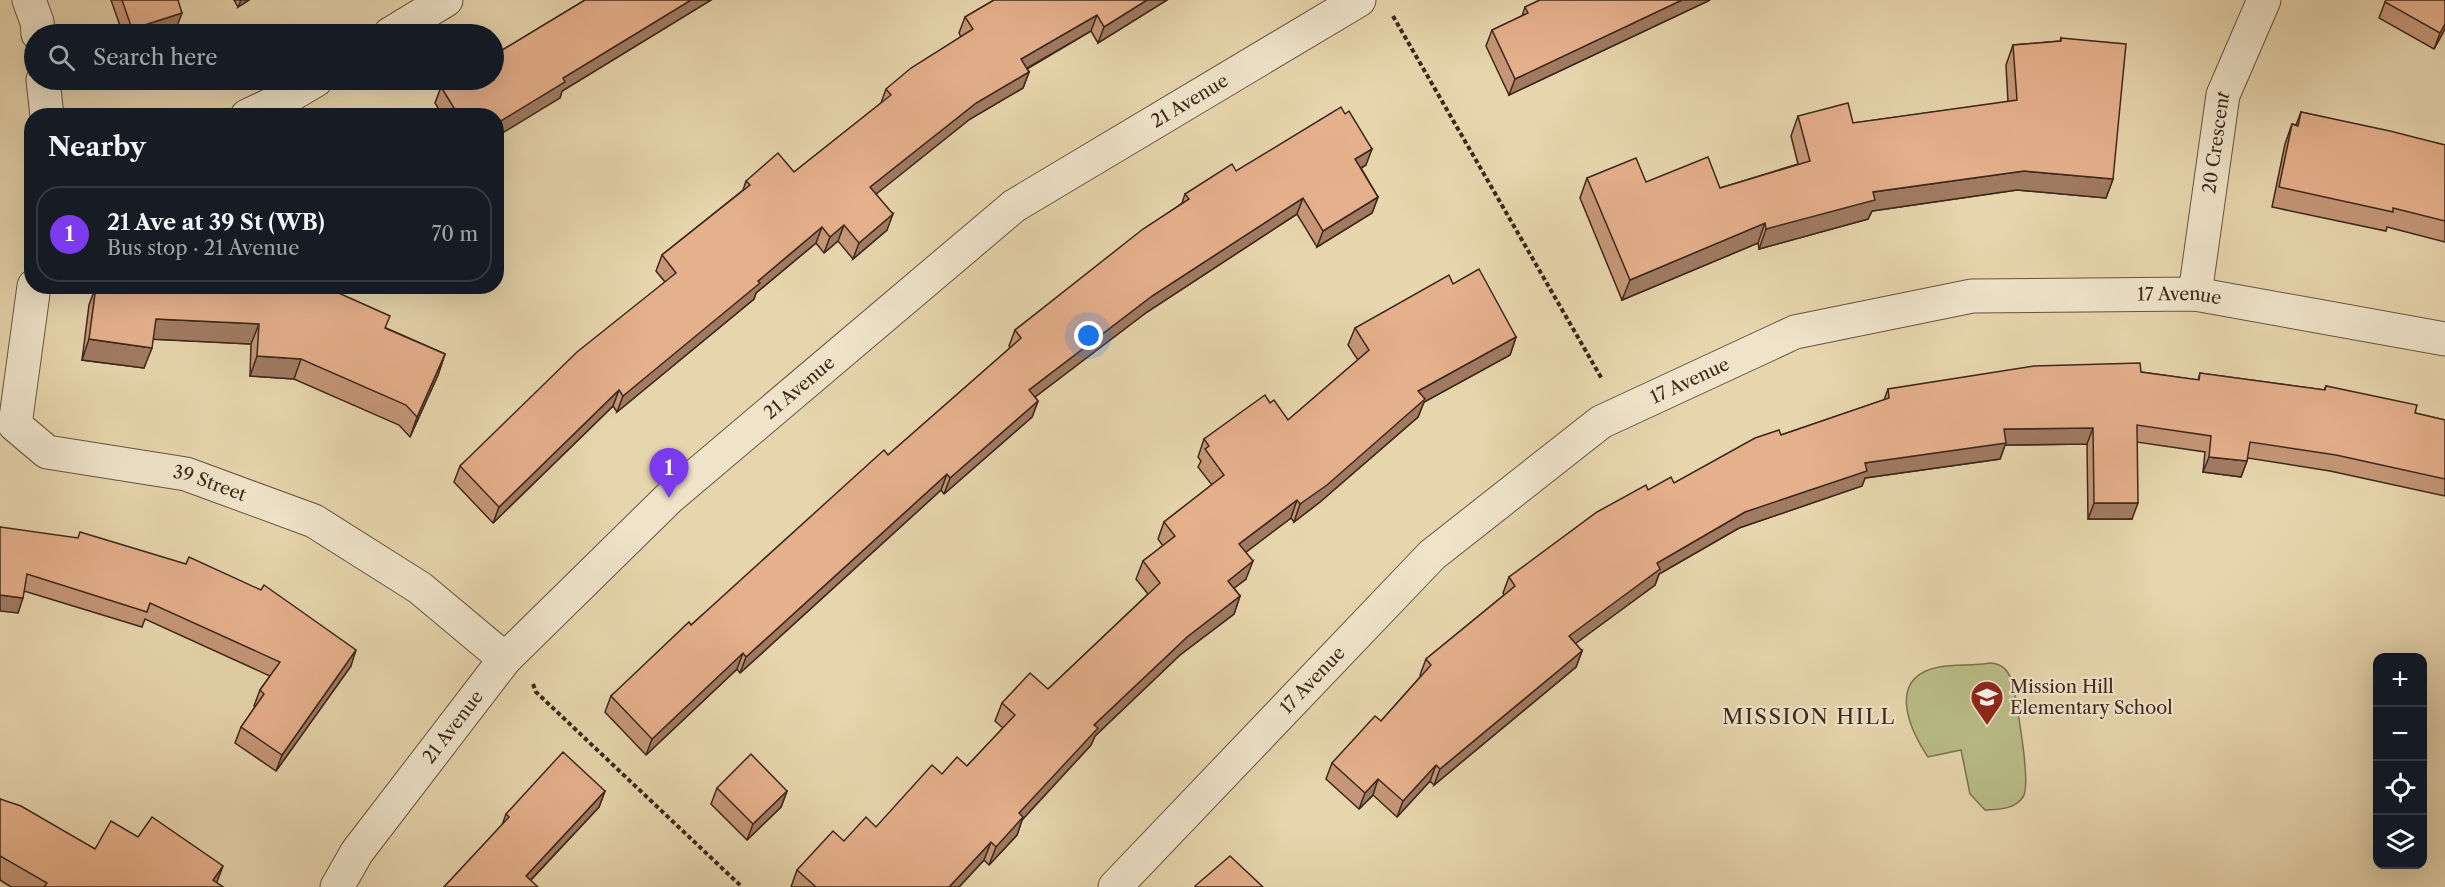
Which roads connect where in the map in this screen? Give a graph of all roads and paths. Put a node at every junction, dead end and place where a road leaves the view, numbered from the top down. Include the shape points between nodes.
1 (29, 0) edge
2 (446, 0) edge
3 (2264, 0) edge
4 (1373, 4) edge
5 (36, 24) edge
6 (406, 24) edge
7 (44, 90) edge
8 (299, 90) edge
9 (46, 108) edge
10 (264, 108) edge
11 (33, 294) edge
12 (2195, 294) junction
13 (2445, 339) edge
14 (1621, 414) junction
15 (512, 653) junction
16 (337, 887) edge
17 (742, 887) edge
18 (1115, 887) edge

1 - 5 street
2 - 6 street
3 - 12 street, 20 Crescent via 2223,95
4 - 14 path
4 - 15 street, 21 Avenue via 1014,206 669,498
7 - 9 street
8 - 10 street
11 - 15 street, 39 Street via 15,425 47,452 186,474 315,520
12 - 13 street, 17 Avenue
12 - 14 street, 17 Avenue via 1972,296 1817,327 1795,332
14 - 18 street, 17 Avenue via 1601,422 1432,555
15 - 16 street, 21 Avenue via 357,852
15 - 17 path via 536,692

